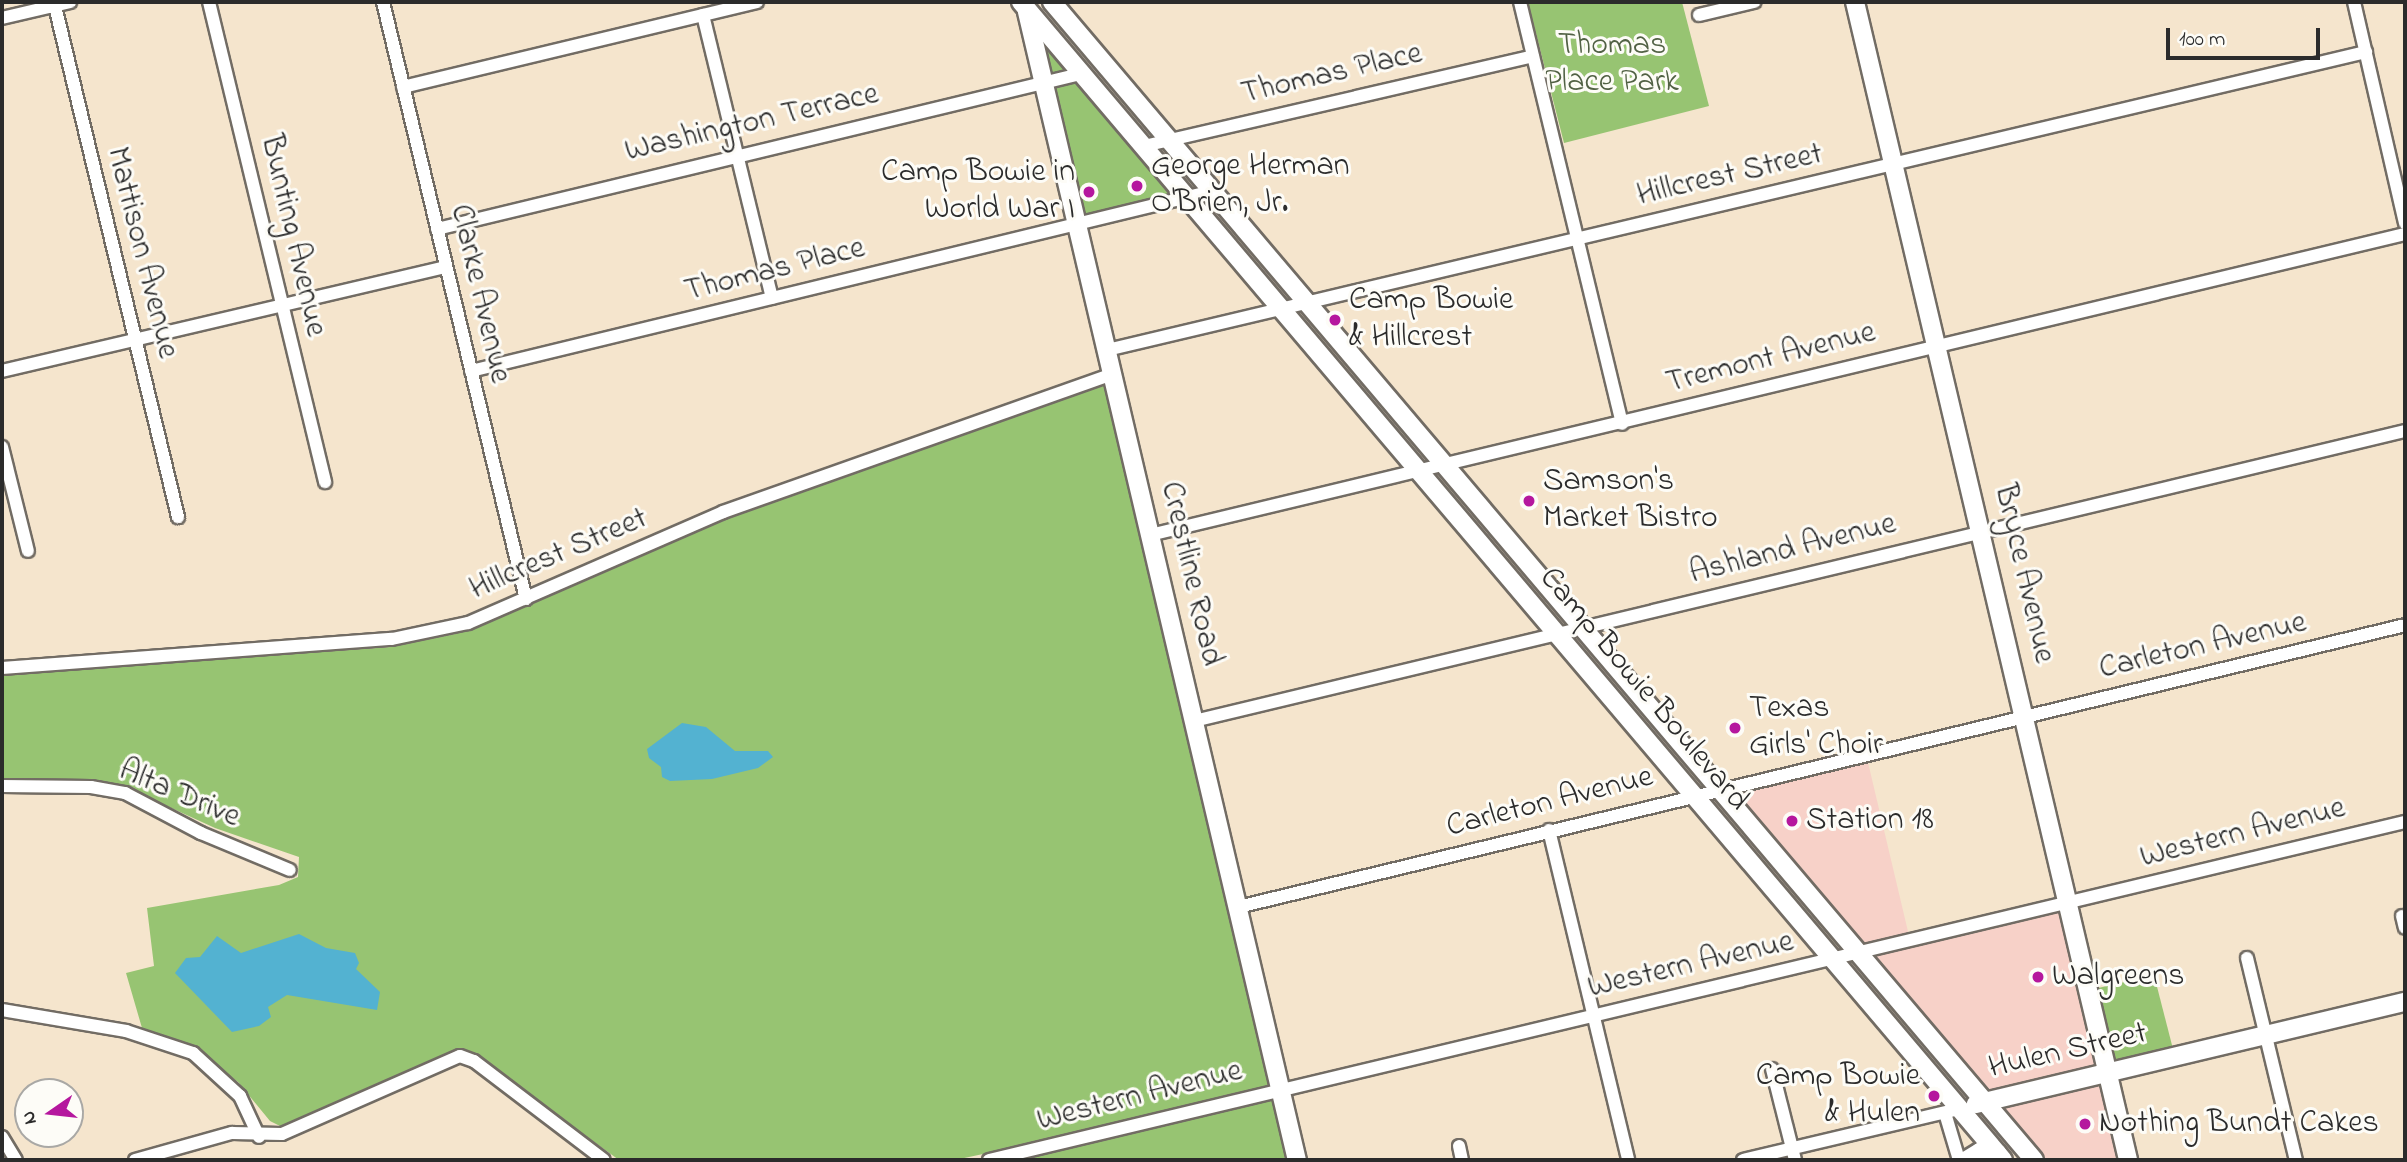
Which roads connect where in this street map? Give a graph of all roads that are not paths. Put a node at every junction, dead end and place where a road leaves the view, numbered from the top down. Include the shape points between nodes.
1 (70, 2) edge
2 (209, 2) edge
3 (383, 2) edge
4 (757, 2) edge
5 (1052, 2) edge
6 (1520, 2) edge
7 (1754, 2) edge
8 (1855, 2) edge
9 (2354, 2) edge
10 (54, 4) edge
11 (1024, 4) edge
12 (703, 15) junction
13 (1699, 15) dead end
14 (2, 18) edge
15 (2366, 52) junction
16 (1533, 56) junction
17 (1080, 74) junction
18 (1043, 83) junction
19 (403, 87) junction
20 (1170, 140) junction
21 (1144, 146) junction
22 (737, 154) junction
23 (1894, 164) junction
24 (1213, 191) junction
25 (2402, 196) edge
26 (1188, 198) junction
27 (2405, 223) edge
28 (1076, 226) junction
29 (437, 229) junction
30 (2405, 233) edge
31 (1576, 239) junction
32 (445, 267) junction
33 (772, 298) junction
34 (1308, 302) junction
35 (282, 305) junction
36 (1281, 309) junction
37 (135, 340) junction
38 (1937, 345) junction
39 (1107, 350) junction
40 (2, 371) edge
41 (471, 371) junction
42 (1112, 374) junction
43 (1622, 424) junction
44 (2405, 430) edge
45 (2, 447) edge
46 (1444, 465) junction
47 (1418, 471) junction
48 (325, 482) dead end
49 (178, 517) dead end
50 (1982, 531) junction
51 (1150, 535) junction
52 (28, 551) dead end
53 (526, 599) junction
54 (2405, 625) edge
55 (1583, 628) junction
56 (1556, 635) junction
57 (2, 668) edge
58 (2026, 716) junction
59 (1194, 721) junction
60 (2, 786) edge
61 (1720, 789) junction
62 (1693, 795) junction
63 (2405, 822) edge
64 (1549, 830) junction
65 (1778, 858) junction
66 (289, 870) dead end
67 (1760, 875) junction
68 (2070, 903) junction
69 (1238, 907) junction
70 (1857, 953) junction
71 (2247, 957) dead end
72 (1832, 960) junction
73 (2405, 1002) edge
74 (2, 1010) edge
75 (1594, 1016) junction
76 (2266, 1037) junction
77 (1772, 1069) dead end
78 (2107, 1072) junction
79 (1281, 1090) junction
80 (1985, 1102) junction
81 (1952, 1111) junction
82 (2, 1137) edge
83 (259, 1137) junction
84 (1459, 1146) dead end
85 (1794, 1155) edge
86 (2000, 1157) edge
87 (16, 1160) edge
88 (135, 1160) edge
89 (604, 1160) edge
90 (990, 1160) edge
91 (1297, 1160) edge
92 (1462, 1160) edge
93 (1628, 1160) edge
94 (1743, 1160) edge
95 (1959, 1160) edge
96 (1967, 1160) edge
97 (2034, 1160) edge
98 (2128, 1160) edge
99 (2296, 1160) edge

1 - 10 street
2 - 35 street, Bunting Avenue
3 - 19 street, Clarke Avenue
4 - 12 street
5 - 20 main road, Camp Bowie Boulevard
6 - 16 street
7 - 13 street
8 - 23 main road, Bryce Avenue
9 - 15 street
10 - 14 street
10 - 37 street, Mattison Avenue
11 - 17 main road, Camp Bowie Boulevard
11 - 18 main road, Crestline Road
12 - 19 street
12 - 22 street
15 - 23 street, Hillcrest Street
15 - 25 street
16 - 20 street, Thomas Place
16 - 31 street
17 - 18 street, Washington Terrace
17 - 21 main road, Camp Bowie Boulevard
18 - 22 street, Washington Terrace
18 - 28 main road, Crestline Road
19 - 29 street, Clarke Avenue
20 - 21 street, Thomas Place
20 - 24 main road, Camp Bowie Boulevard
21 - 26 main road, Camp Bowie Boulevard
22 - 29 street, Washington Terrace
22 - 33 street
23 - 31 street, Hillcrest Street
23 - 38 main road, Bryce Avenue
24 - 26 street, Thomas Place
24 - 34 main road, Camp Bowie Boulevard
25 - 27 street
26 - 28 street, Thomas Place
26 - 36 main road, Camp Bowie Boulevard
28 - 33 street, Thomas Place
28 - 39 main road, Crestline Road
29 - 32 street, Clarke Avenue
30 - 38 street, Tremont Avenue
31 - 34 street, Hillcrest Street
31 - 43 street
32 - 35 street
32 - 41 street, Clarke Avenue
33 - 41 street, Thomas Place
34 - 36 street, Hillcrest Street
34 - 46 main road, Camp Bowie Boulevard
35 - 37 street
35 - 48 street, Bunting Avenue
36 - 39 street, Hillcrest Street
36 - 47 main road, Camp Bowie Boulevard
37 - 40 street
37 - 49 street, Mattison Avenue
38 - 43 street, Tremont Avenue
38 - 50 main road, Bryce Avenue
39 - 42 main road, Crestline Road
41 - 53 street, Clarke Avenue
42 - 51 main road, Crestline Road
42 - 53 street, Hillcrest Street via 723,512
43 - 46 street, Tremont Avenue
44 - 50 street, Ashland Avenue
45 - 52 street
46 - 47 street, Tremont Avenue
46 - 55 main road, Camp Bowie Boulevard
47 - 51 street, Tremont Avenue
47 - 56 main road, Camp Bowie Boulevard
50 - 55 street, Ashland Avenue
50 - 58 main road, Bryce Avenue
51 - 59 main road, Crestline Road
53 - 57 street, Hillcrest Street via 468,623 392,639
54 - 58 street, Carleton Avenue
55 - 56 street, Ashland Avenue
55 - 61 main road, Camp Bowie Boulevard
56 - 59 street, Ashland Avenue
56 - 62 main road, Camp Bowie Boulevard
58 - 61 street, Carleton Avenue
58 - 68 main road, Bryce Avenue
59 - 69 main road, Crestline Road
60 - 66 street, Alta Drive via 91,787 125,793 201,834
61 - 62 street, Carleton Avenue
61 - 65 main road, Camp Bowie Boulevard
62 - 64 street, Carleton Avenue
62 - 67 main road, Camp Bowie Boulevard
63 - 68 street, Western Avenue
64 - 69 street, Carleton Avenue
64 - 75 street
65 - 67 main road
65 - 70 main road, Camp Bowie Boulevard
67 - 72 main road, Camp Bowie Boulevard
68 - 70 street, Western Avenue
68 - 78 main road, Bryce Avenue
69 - 79 main road, Crestline Road
70 - 72 street, Western Avenue
70 - 80 main road, Camp Bowie Boulevard
71 - 76 street
72 - 75 street, Western Avenue
72 - 81 main road, Camp Bowie Boulevard
73 - 76 main road, Hulen Street
74 - 83 street via 126,1031 193,1053 240,1096
75 - 79 street, Western Avenue
75 - 93 street
76 - 78 main road, Hulen Street
76 - 99 street
77 - 85 street
78 - 80 main road, Hulen Street
78 - 98 main road, Bryce Avenue
79 - 90 street, Western Avenue
79 - 91 main road, Crestline Road
80 - 81 main road, Hulen Street
80 - 97 main road, Camp Bowie Boulevard
81 - 85 street, Hulen Street
81 - 86 main road, Camp Bowie Boulevard
81 - 95 street
82 - 87 street
83 - 88 street via 232,1133
83 - 89 street via 320,1120 450,1058 466,1057
84 - 92 street
85 - 94 street, Hulen Street
86 - 96 main road via 1980,1152

